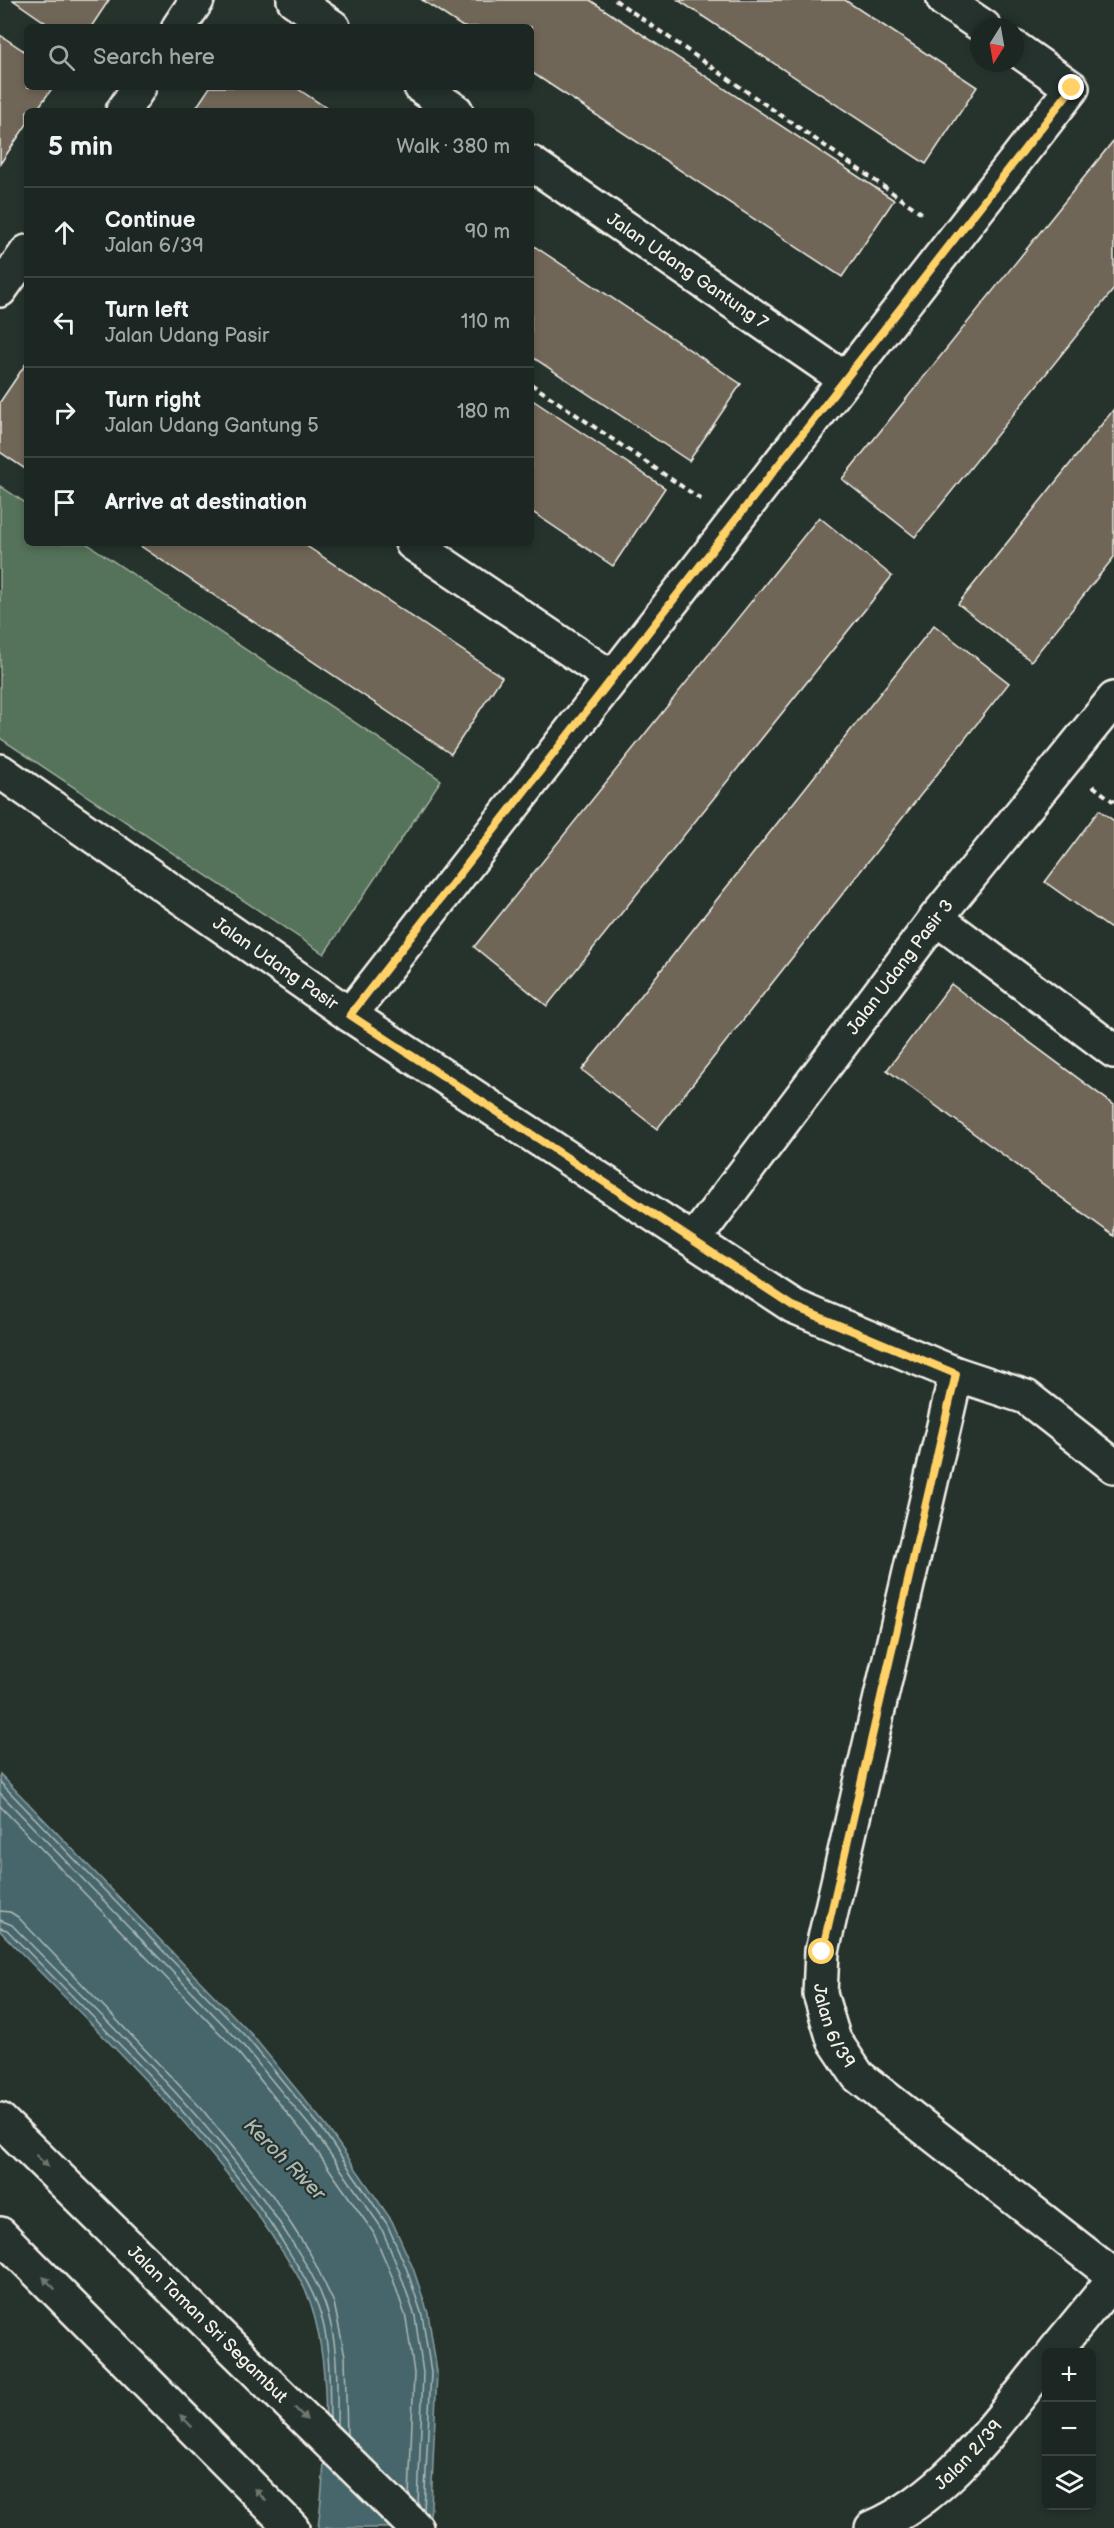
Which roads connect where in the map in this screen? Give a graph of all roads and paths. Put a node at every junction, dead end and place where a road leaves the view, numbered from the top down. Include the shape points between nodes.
1 (197, 0) edge
2 (294, 0) edge
3 (615, 0) edge
4 (944, 0) edge
5 (971, 18) edge
6 (181, 24) edge
7 (329, 24) edge
8 (1024, 54) edge
9 (137, 90) edge
10 (425, 90) edge
11 (125, 108) edge
12 (452, 108) edge
13 (534, 165) edge
14 (956, 237) junction
15 (845, 379) junction
16 (534, 386) edge
17 (734, 521) junction
18 (416, 546) edge
19 (612, 678) junction
20 (1114, 699) edge
21 (0, 771) edge
22 (936, 918) junction
23 (350, 1015) junction
24 (1114, 1051) edge
25 (694, 1240) junction
26 (956, 1374) junction
27 (1114, 1466) edge
28 (0, 2121) edge
29 (0, 2234) edge
30 (1114, 2278) edge
31 (1057, 2348) edge
32 (1042, 2368) edge
33 (292, 2528) edge
34 (416, 2528) edge
35 (872, 2528) edge

1 - 6 street
2 - 7 street
3 - 14 path
4 - 5 street
8 - 14 street via 1072,88
9 - 11 street
10 - 12 street
13 - 15 street, Jalan Udang Gantung 7
14 - 15 street
15 - 17 street
16 - 17 path
17 - 19 street
18 - 19 street
19 - 23 street
20 - 22 street, Jalan Udang Pasir 3
21 - 23 street, Jalan Udang Pasir
22 - 24 street
22 - 25 street, Jalan Udang Pasir 3
23 - 25 street, Jalan Udang Pasir
25 - 26 street, Jalan Udang Pasir via 793,1306
26 - 27 street, Jalan Udang Pasir via 1026,1397
26 - 30 street, Jalan 6/39 via 822,1952 820,1994 834,2040 858,2076
28 -> 34 street, Jalan Taman Sri Segambut
33 -> 29 street
30 - 31 street
32 - 35 street, Jalan 2/39 via 971,2455 925,2497

